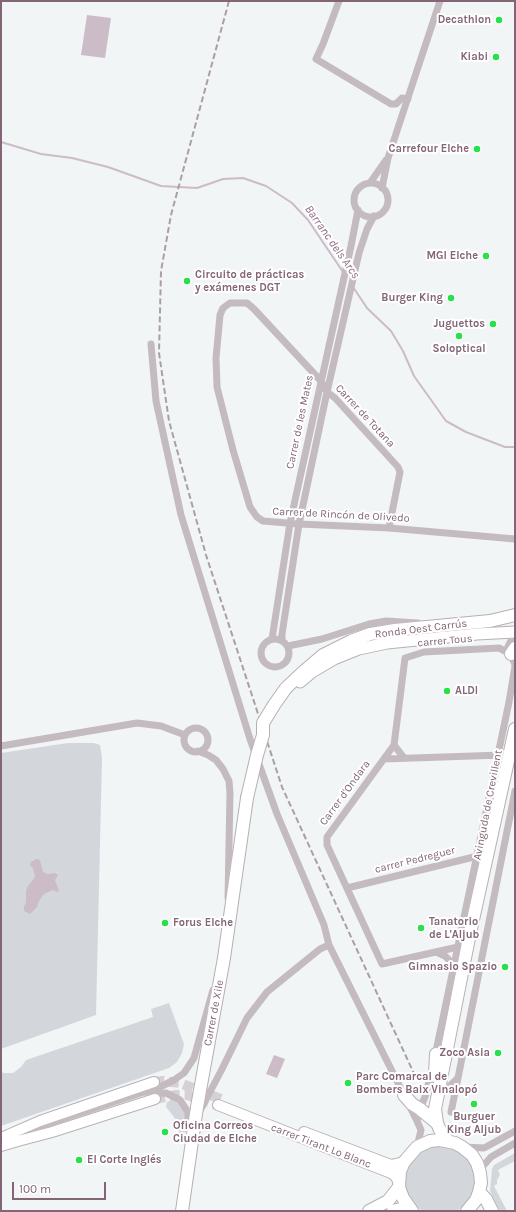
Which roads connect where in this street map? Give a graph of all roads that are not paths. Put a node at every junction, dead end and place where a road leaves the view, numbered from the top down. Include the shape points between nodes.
1 (339, 1) edge
2 (440, 1) edge
3 (408, 99) junction
4 (388, 158) junction
5 (370, 183) junction
6 (382, 188) junction
7 (358, 210) junction
8 (374, 216) junction
9 (240, 303) joint
10 (150, 344) dead end
11 (320, 381) junction
12 (327, 392) junction
13 (290, 523) junction
14 (299, 524) junction
15 (389, 528) junction
16 (515, 539) edge
17 (515, 615) edge
18 (445, 624) junction
19 (515, 632) edge
20 (272, 639) junction
21 (285, 643) junction
22 (512, 657) edge
23 (405, 658) joint
24 (289, 688) junction
25 (515, 731) edge
26 (185, 735) junction
27 (394, 745) junction
28 (1, 746) edge
29 (198, 751) junction
30 (503, 754) junction
31 (404, 758) junction
32 (384, 759) junction
33 (515, 791) edge
34 (244, 814) joint
35 (483, 855) junction
36 (347, 888) junction
37 (231, 915) junction
38 (462, 943) junction
39 (329, 945) junction
40 (436, 952) junction
41 (224, 958) junction
42 (453, 970) junction
43 (436, 1054) joint
44 (458, 1078) junction
45 (154, 1082) tunnel mouth
46 (404, 1095) junction
47 (433, 1096) junction
48 (155, 1098) tunnel mouth
49 (420, 1109) junction
50 (451, 1112) dead end
51 (195, 1122) junction
52 (418, 1122) junction
53 (437, 1123) junction
54 (515, 1131) edge
55 (3, 1137) edge
56 (18, 1141) junction
57 (448, 1141) junction
58 (515, 1143) edge
59 (1, 1146) edge
60 (417, 1146) junction
61 (462, 1147) junction
62 (404, 1162) junction
63 (480, 1173) junction
64 (399, 1184) junction
65 (479, 1192) junction
66 (183, 1206) edge
67 (410, 1209) edge
68 (369, 1211) edge
69 (393, 1211) edge
70 (467, 1211) edge
71 (492, 1211) edge

1 - 3 street via 316,59 391,104 396,104 402,98
2 - 3 street
3 - 4 street
4 - 5 street
4 - 6 street
5 - 6 street
5 - 7 street via 357,191 354,201
6 - 8 street via 387,197 386,207
7 - 8 street via 365,216
7 - 11 street, Carrer de les Mates
8 - 12 street, Carrer de les Mates via 359,253
9 - 11 street, Carrer de Totana via 247,303 254,309
9 - 13 street, Carrer de Rincón de Olivedo via 230,303 223,308 220,315 216,358 217,387 250,506 263,521
10 - 39 street via 156,401 181,516 250,739 277,814 324,926
11 - 12 street, Carrer de Totana
11 - 13 street, Carrer de les Mates
12 - 14 street, Carrer de les Mates
12 - 15 street, Carrer de Totana via 398,467 400,472
13 - 14 street, Carrer de Rincón de Olivedo
13 - 20 street, Carrer de les Mates
14 - 15 street, Carrer de Rincón de Olivedo
14 - 21 street, Carrer de les Mates via 282,634
15 - 16 street, Carrer de Rincón de Olivedo
17 - 18 highway, Ronda Oest Carrús via 490,621
18 - 21 street via 386,621 322,639
18 - 24 highway, Ronda Oest Carrús via 370,634 351,641 323,655 302,672
19 - 22 street, Avinguda de Crevillent
19 - 24 main road, Ronda Oest Carrús via 387,643 334,659
20 - 21 street via 276,638
20 - 21 street via 264,643 261,655 266,664 272,667 288,660 289,653
22 - 23 street, carrer Tous via 499,648 424,652
22 - 30 street, Avinguda de Crevillent
23 - 27 street, Carrer d'Ondara
24 - 34 highway, Ronda Oest Carrús, bridge via 263,723 263,735
25 - 30 highway, Avinguda de Crevillent
26 - 28 street via 162,726 137,724
26 - 29 street via 187,748
26 - 29 street via 193,728 204,732 206,744
27 - 31 street
27 - 32 street, Carrer d'Ondara
29 - 37 street via 216,760 229,781 228,906
30 - 31 street
30 - 35 highway, Avinguda de Crevillent
31 - 32 street
32 - 36 street, Carrer d'Ondara via 327,837 327,845
33 - 44 street
34 - 37 highway, Carrer de Xile
35 - 36 street, carrer Pedreguer
35 - 38 highway, Avinguda de Crevillent
36 - 40 street, Carrer d'Ondara via 382,964
37 - 41 highway, Carrer de Xile
38 - 40 street
38 - 42 street, Avinguda de Crevillent
38 - 47 highway, Avinguda de Crevillent
39 - 46 street
39 - 51 street via 320,949 266,992 247,1018
40 - 42 street via 452,963
41 - 51 highway, Carrer de Xile
41 - 55 street via 217,974 194,1058 184,1073 162,1086
42 - 43 street, Avinguda de Crevillent
43 - 47 highway
44 - 47 street, Avinguda de Crevillent via 442,1092
44 - 50 street
45 - 55 main road via 40,1121
46 - 47 street via 416,1099
46 - 49 highway
46 - 52 street
47 - 49 street, Avinguda de Crevillent
47 - 53 highway, Avinguda de Crevillent
48 - 56 main road
49 - 52 street, Avinguda de Crevillent
49 - 53 highway
51 - 66 highway, Carrer de Xile
52 - 60 street, Avinguda de Crevillent via 420,1130
53 - 57 highway, Avinguda de Crevillent
54 - 61 street via 484,1148
56 - 59 main road
56 - 66 street via 146,1095 163,1092 170,1094 183,1103 189,1118 184,1154
57 - 60 highway via 430,1141
57 - 61 highway
58 - 63 street via 491,1157
60 - 62 highway
61 - 63 highway via 472,1155
62 - 64 highway
62 - 64 main road, carrer Tirant Lo Blanc via 391,1165 219,1102 391,1173
63 - 65 highway
64 - 67 highway
64 - 68 highway via 388,1201
65 - 70 highway
65 - 71 highway
67 - 69 highway

